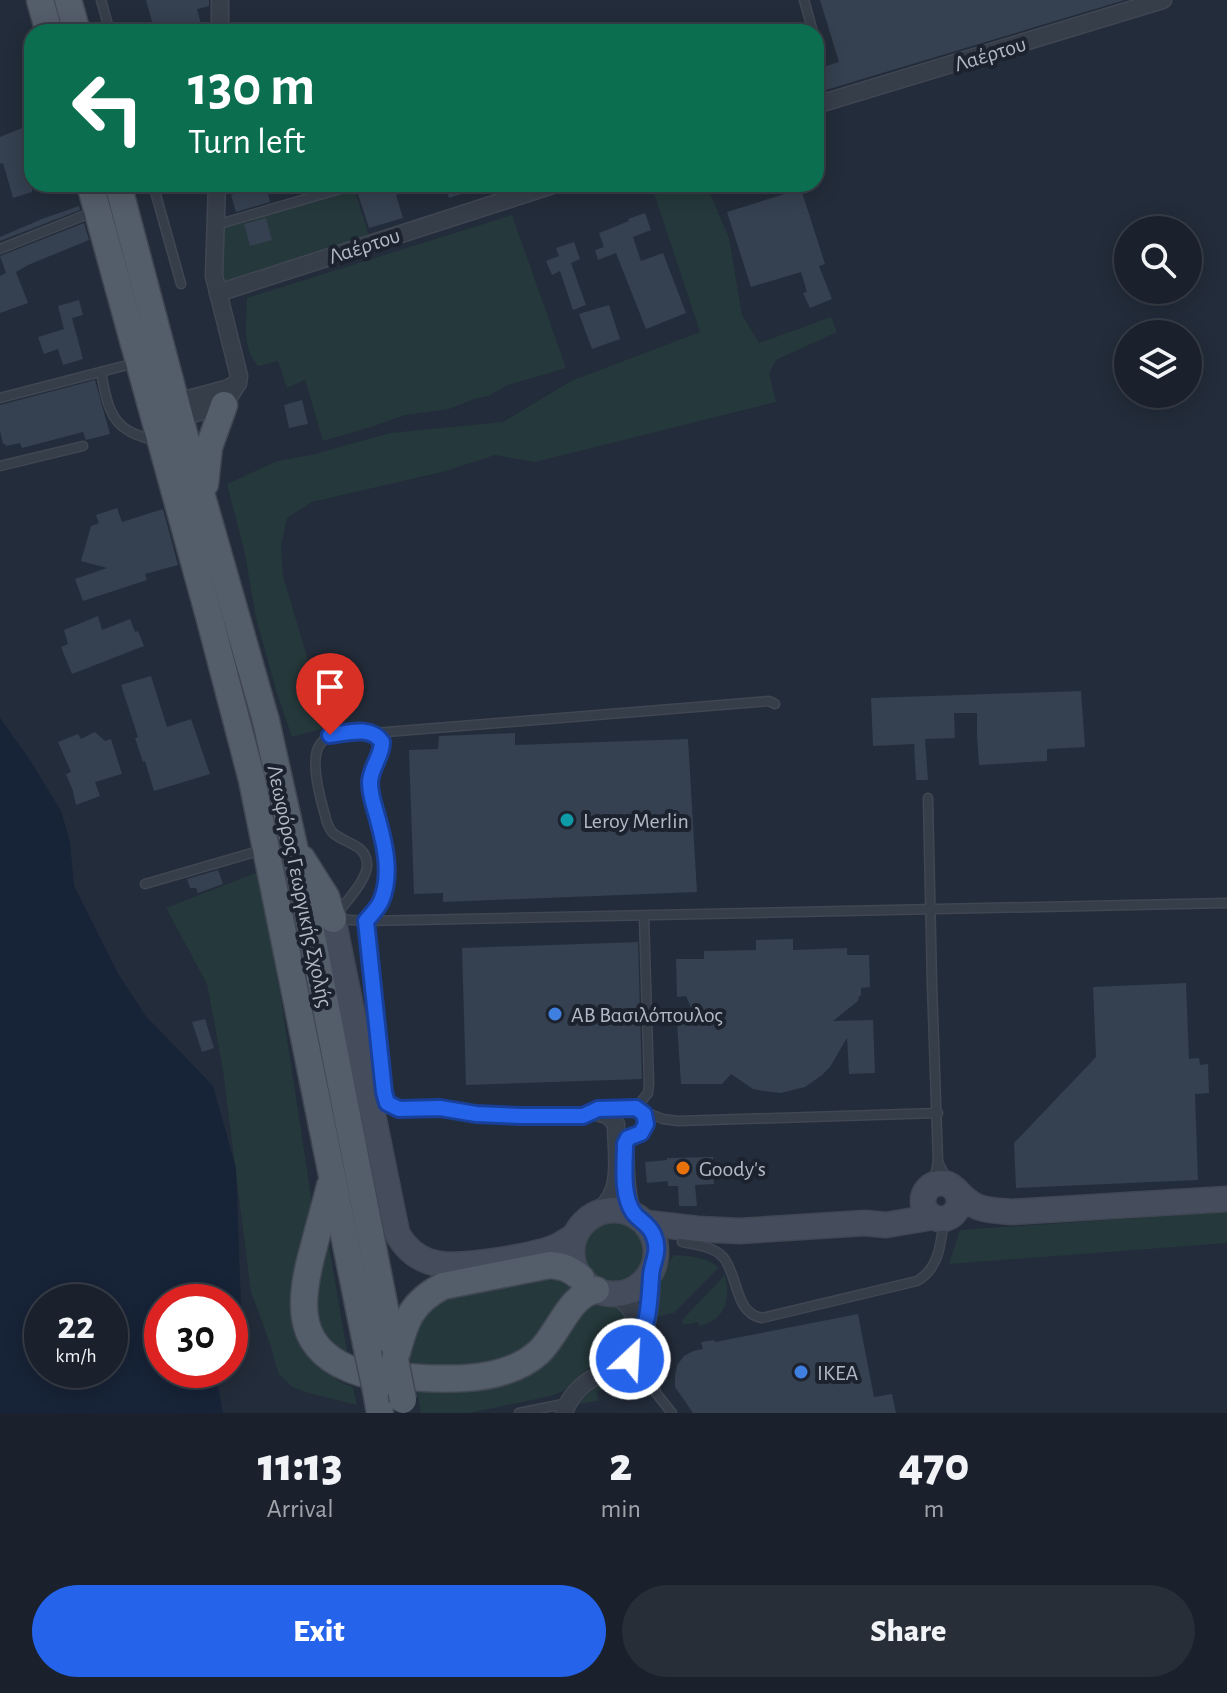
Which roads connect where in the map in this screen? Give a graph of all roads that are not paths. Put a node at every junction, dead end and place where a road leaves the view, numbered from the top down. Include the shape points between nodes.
1 (40, 0) edge
2 (68, 0) edge
3 (101, 0) edge
4 (220, 0) edge
5 (804, 0) edge
6 (1163, 0) edge
7 (47, 24) edge
8 (75, 24) edge
9 (108, 24) edge
10 (220, 24) edge
11 (811, 24) edge
12 (824, 103) edge
13 (155, 192) edge
14 (217, 192) edge
15 (329, 192) edge
16 (531, 192) edge
17 (117, 196) edge
18 (215, 225) junction
19 (0, 249) edge
20 (181, 284) dead end
21 (218, 293) junction
22 (139, 362) junction
23 (101, 372) junction
24 (231, 394) junction
25 (0, 398) edge
26 (166, 419) junction
27 (83, 446) dead end
28 (0, 466) edge
29 (204, 496) junction
30 (775, 704) dead end
31 (373, 733) junction
32 (928, 798) dead end
33 (292, 838) junction
34 (266, 849) junction
35 (145, 884) dead end
36 (1227, 903) edge
37 (930, 910) junction
38 (644, 916) junction
39 (333, 919) junction
40 (366, 921) junction
41 (624, 1109) junction
42 (638, 1109) junction
43 (938, 1113) junction
44 (583, 1116) junction
45 (621, 1131) junction
46 (332, 1179) junction
47 (941, 1195) junction
48 (1227, 1199) edge
49 (596, 1214) junction
50 (640, 1218) junction
51 (740, 1231) junction
52 (575, 1236) junction
53 (682, 1242) junction
54 (654, 1267) junction
55 (596, 1287) junction
56 (644, 1331) junction
57 (636, 1348) junction
58 (395, 1360) junction
59 (391, 1404) edge
60 (566, 1408) edge
61 (519, 1413) edge
62 (672, 1413) edge

1 - 7 main road
2 - 8 main road
3 - 9 lane
4 - 10 street
5 - 11 lane
6 - 12 street, Λαέρτου
13 - 20 lane
14 - 18 street
15 - 18 lane
16 - 21 street, Λαέρτου
17 - 19 lane
17 - 22 main road, Λεωφόρος Γεωργικής Σχολής
17 - 26 main road, Λεωφόρος Γεωργικής Σχολής
18 - 21 street
21 - 24 street via 238,369
22 - 23 lane
22 - 26 main road, Λεωφόρος Γεωργικής Σχολής
23 - 25 lane
23 - 26 lane via 116,421 130,432
24 - 26 street
24 - 26 street via 226,389
24 - 29 main road via 209,447
26 - 29 main road, Λεωφόρος Γεωργικής Σχολής
26 - 34 main road, Λεωφόρος Γεωργικής Σχολής
27 - 28 lane
29 - 33 main road, Λεωφόρος Γεωργικής Σχολής
30 - 31 lane
31 - 39 lane via 330,735 317,749 315,768 330,830 357,846 367,861 367,871
31 - 40 lane via 382,742 370,788 386,875 379,904
32 - 37 lane
33 - 39 main road
33 - 58 main road, Λεωφόρος Γεωργικής Σχολής
34 - 35 lane
34 - 46 main road, Λεωφόρος Γεωργικής Σχολής
36 - 37 lane
37 - 38 lane
37 - 43 lane
38 - 40 lane
38 - 42 lane via 649,1084
39 - 40 lane
39 - 52 street via 397,1233 404,1246 432,1263 449,1265 541,1251
40 - 44 lane via 387,1103 399,1109 440,1108 492,1116
41 - 42 lane
41 - 44 lane via 598,1109
41 - 45 lane via 618,1115
42 - 43 lane via 678,1121
42 - 45 lane via 646,1119 644,1129 637,1136
43 - 47 lane
44 - 45 lane via 606,1119
45 - 49 street via 614,1192
45 - 50 street via 626,1140 627,1193
46 - 55 main road via 304,1285 303,1316 320,1350 352,1370 454,1378 504,1372 539,1352 581,1295
46 - 59 main road, Λεωφόρος Γεωργικής Σχολής, bridge via 368,1353
47 - 48 street via 1012,1212
47 - 51 street via 865,1223
47 - 53 lane via 942,1239 925,1276 762,1318 742,1304 723,1258
49 - 50 street via 615,1209
49 - 52 street
50 - 51 street
50 - 54 street via 657,1247
51 - 53 street
52 - 55 street via 572,1258
53 - 54 street via 666,1249
54 - 55 street via 630,1291
54 - 56 street
55 - 57 street via 621,1298 634,1311
55 - 58 main road via 570,1269 550,1265 443,1286 409,1315
56 - 57 street
56 - 62 lane via 656,1393
57 - 60 street via 620,1368 583,1385
58 - 59 main road, Λεωφόρος Γεωργικής Σχολής, bridge
60 - 61 lane

